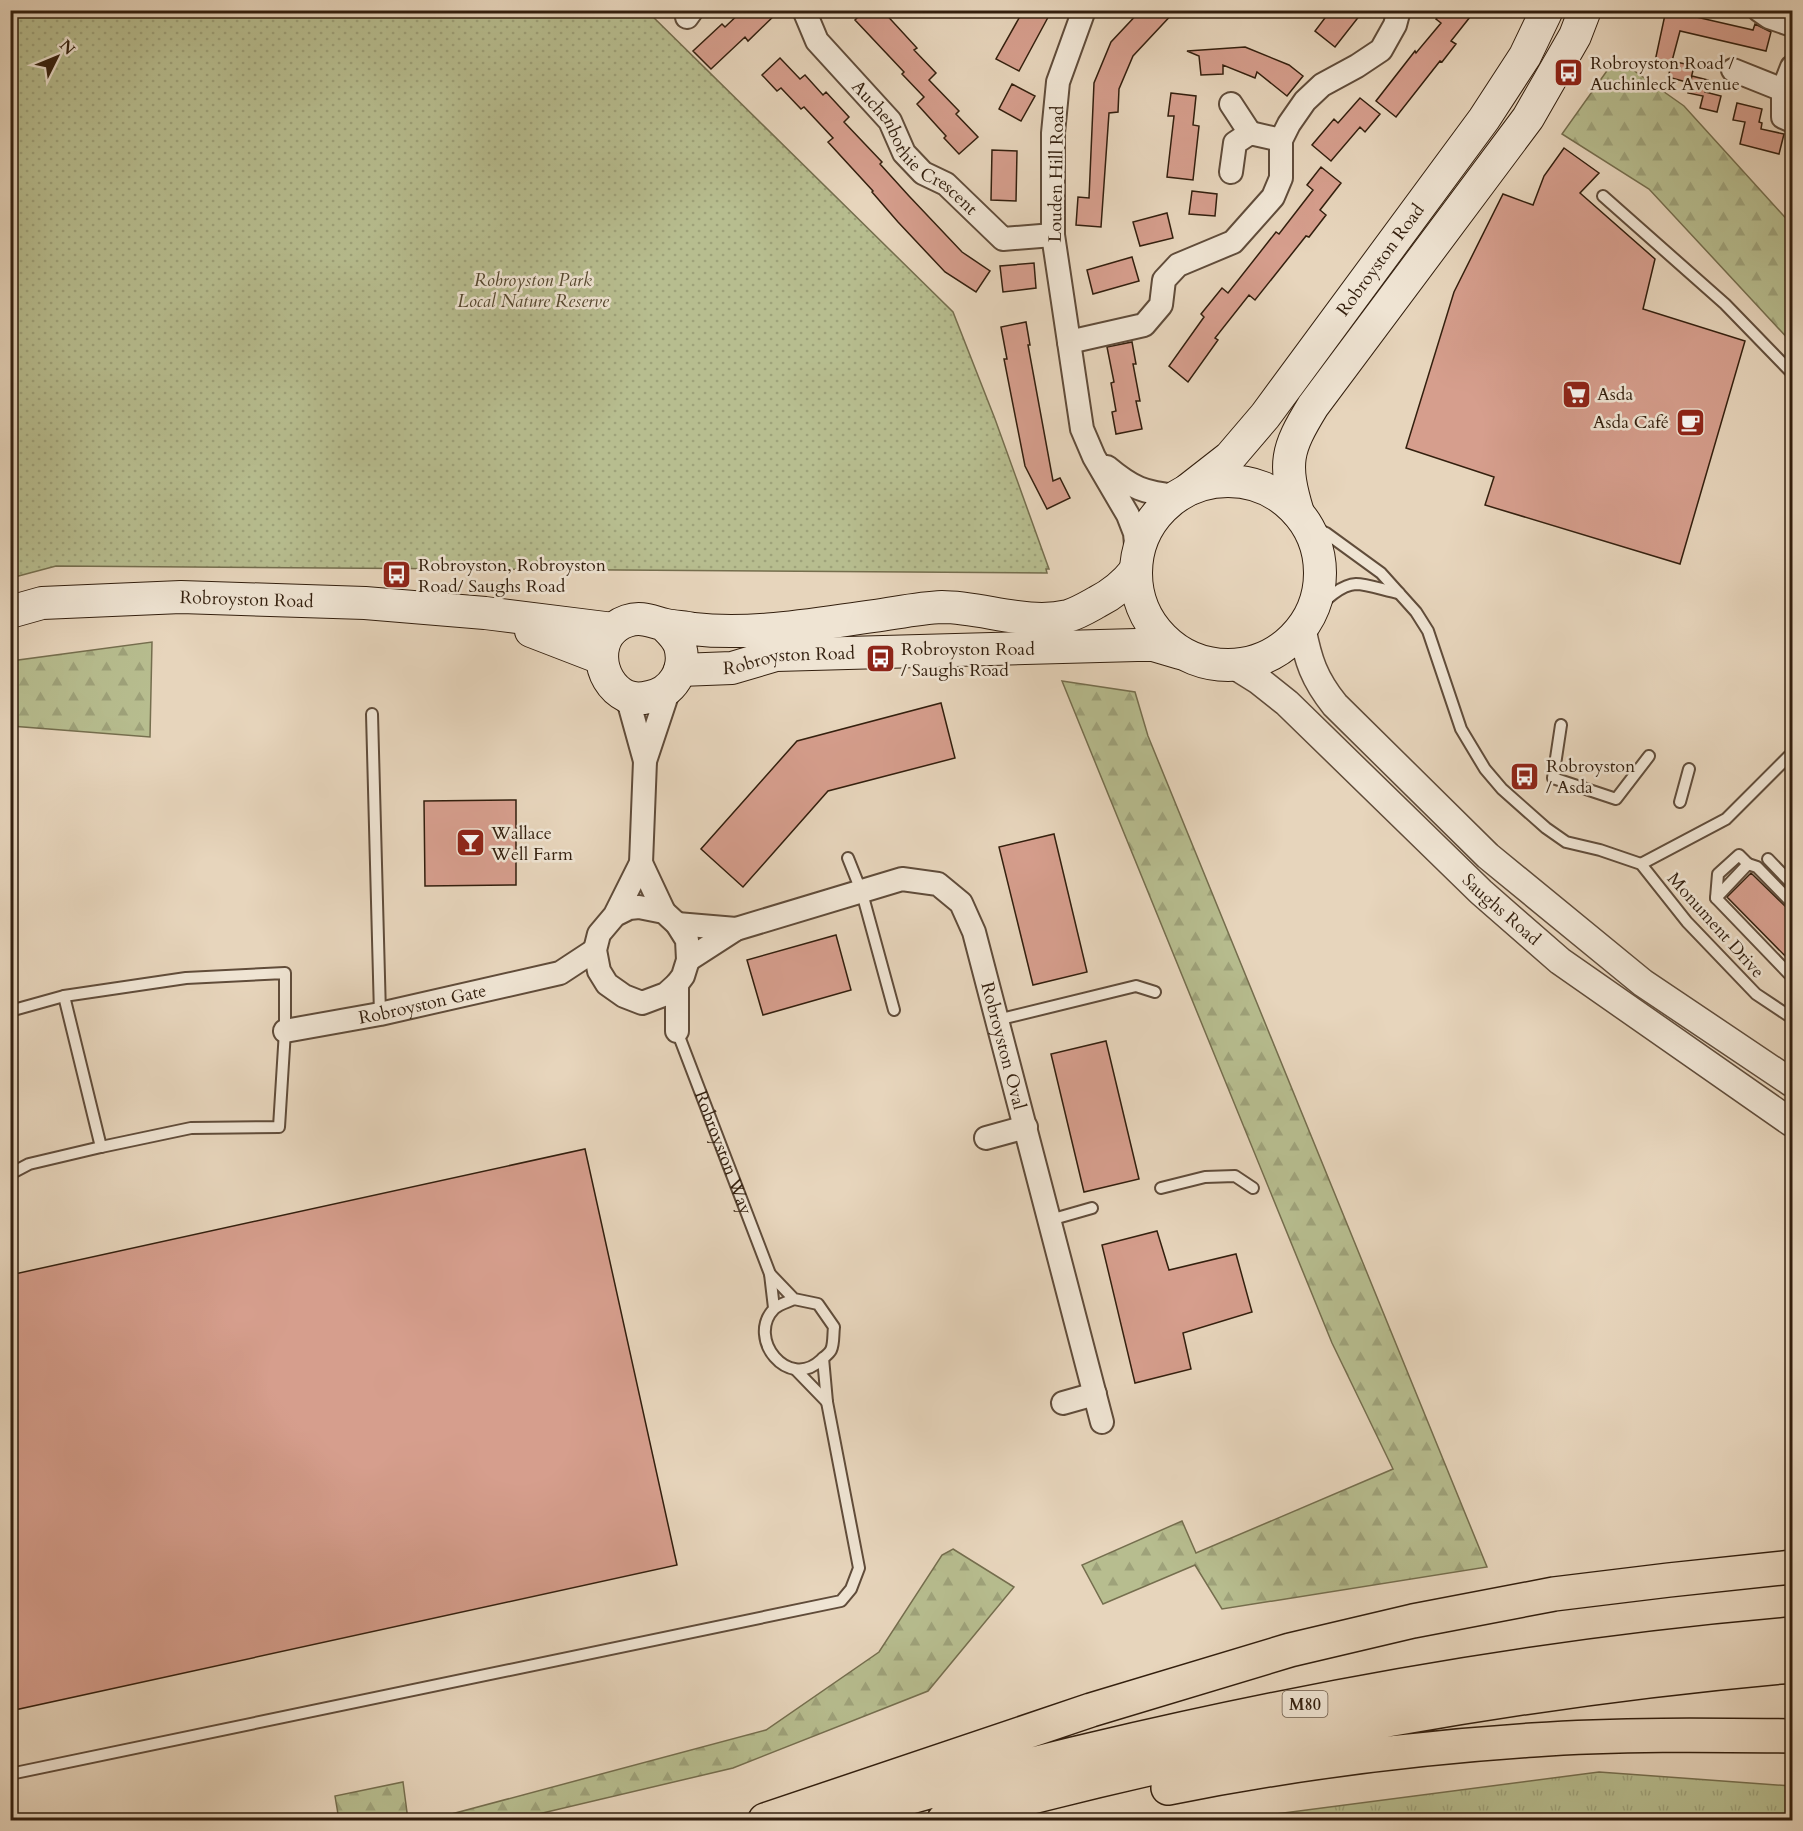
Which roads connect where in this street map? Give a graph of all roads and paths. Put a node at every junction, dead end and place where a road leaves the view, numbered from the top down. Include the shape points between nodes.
1 (804, 10) edge
2 (1084, 10) edge
3 (1399, 10) edge
4 (1547, 10) edge
5 (1585, 10) edge
6 (1760, 10) edge
7 (1792, 25) edge
8 (1792, 67) edge
9 (1733, 70) dead end
10 (1783, 90) junction
11 (1231, 104) dead end
12 (1792, 121) edge
13 (1250, 133) junction
14 (1281, 140) junction
15 (1230, 172) dead end
16 (1603, 196) dead end
17 (1053, 235) junction
18 (1069, 342) junction
19 (1792, 373) edge
20 (1094, 457) junction
21 (1183, 492) junction
22 (1301, 518) junction
23 (1136, 563) junction
24 (1399, 594) junction
25 (10, 612) edge
26 (485, 613) junction
27 (1305, 623) junction
28 (664, 625) junction
29 (613, 629) junction
30 (1184, 654) junction
31 (601, 658) junction
32 (1234, 665) junction
33 (674, 679) junction
34 (627, 696) junction
35 (372, 714) dead end
36 (1561, 725) dead end
37 (1792, 753) edge
38 (1648, 756) dead end
39 (645, 761) junction
40 (1689, 768) dead end
41 (1680, 802) dead end
42 (848, 858) dead end
43 (1768, 859) dead end
44 (641, 863) junction
45 (1641, 864) junction
46 (1792, 884) edge
47 (862, 892) junction
48 (1792, 903) edge
49 (615, 915) junction
50 (671, 918) junction
51 (736, 929) junction
52 (596, 950) junction
53 (688, 960) junction
54 (560, 973) junction
55 (1792, 977) edge
56 (607, 984) junction
57 (677, 984) junction
58 (1155, 992) dead end
59 (64, 996) junction
60 (642, 1003) junction
61 (894, 1010) dead end
62 (10, 1011) edge
63 (380, 1014) junction
64 (1792, 1018) edge
65 (997, 1020) junction
66 (285, 1031) junction
67 (677, 1031) junction
68 (1792, 1083) edge
69 (1792, 1123) edge
70 (1026, 1127) junction
71 (986, 1138) dead end
72 (100, 1147) junction
73 (10, 1174) edge
74 (1161, 1188) dead end
75 (1253, 1188) dead end
76 (1092, 1208) dead end
77 (1050, 1220) junction
78 (770, 1274) junction
79 (794, 1299) junction
80 (774, 1308) junction
81 (823, 1358) junction
82 (796, 1370) junction
83 (1095, 1394) junction
84 (828, 1402) junction
85 (1063, 1403) dead end
86 (1102, 1422) dead end
87 (1792, 1567) edge
88 (1792, 1634) edge
89 (1792, 1666) edge
90 (1792, 1737) edge
91 (10, 1774) edge
92 (765, 1821) edge
93 (826, 1821) edge
94 (944, 1821) edge
95 (1011, 1821) edge

1 - 17 street, Auchenbothie Crescent via 817,41 890,121 904,153 923,173 946,184 1004,239
2 - 17 street, Louden Hill Road via 1058,82 1053,132
3 - 14 street via 1381,50 1322,85 1305,101
4 - 21 main road, Robroyston Road via 1525,56 1485,119 1265,416 1230,457
5 - 22 main road, Robroyston Road via 1575,36 1528,118 1313,406 1296,435 1289,474
6 - 7 street
8 - 10 street
9 - 10 street
10 - 12 street via 1783,117
11 - 13 street
13 - 14 street
13 - 15 street via 1235,143
14 - 18 street via 1281,178 1273,197 1233,242 1178,265 1164,280 1161,304 1144,325
16 - 19 lane via 1725,304
17 - 18 street, Louden Hill Road
18 - 20 street, Louden Hill Road via 1082,429
20 - 21 street, Louden Hill Road via 1141,490
20 - 23 street, Louden Hill Road via 1128,515 1135,533
21 - 22 main road via 1208,483 1231,481 1271,491
21 - 23 main road via 1155,516 1141,540
22 - 24 lane via 1381,573
22 - 27 main road via 1317,549 1320,582 1317,599
23 - 28 main road, Robroyston Road via 1125,585 1088,607 1046,619 942,607 773,629 718,632
23 - 30 main road via 1140,601 1152,626
24 - 27 lane via 1355,584 1324,601
24 - 45 lane via 1428,632 1461,729 1502,789 1566,842
25 - 26 main road, Robroyston Road via 42,603 181,597 365,603
26 - 29 main road, Robroyston Road
26 - 31 main road, Robroyston Road
27 - 32 main road via 1279,650 1257,661
27 - 68 street, Saughs Road via 1308,657 1329,697 1488,856 1643,983
28 - 29 main road, Robroyston Road via 642,618
28 - 33 main road via 680,646 682,660
29 - 31 main road
30 - 32 main road via 1211,664
30 - 33 main road, Robroyston Road via 1154,645 1137,645 776,655
31 - 34 main road via 611,685
32 - 69 street, Saughs Road via 1287,704 1481,892 1560,961
33 - 34 main road, Robroyston Road via 657,696
33 - 39 street
34 - 39 street
35 - 63 lane
36 - 38 lane via 1553,778 1616,799
37 - 45 lane via 1726,819
39 - 44 street
40 - 41 lane
42 - 47 lane
43 - 46 lane
44 - 49 street
44 - 50 street
45 - 64 lane, Monument Drive via 1687,922 1756,994
47 - 51 street, Robroyston Oval
47 - 61 lane
47 - 65 street, Robroyston Oval via 902,879 938,884 961,903 974,932
48 - 55 lane via 1757,867 1739,855 1718,874 1716,898
49 - 50 street via 639,907
49 - 52 street via 599,934
50 - 51 street
50 - 53 street via 687,940
51 - 53 street
52 - 54 street
52 - 56 street via 599,971
53 - 57 street
54 - 56 street
54 - 63 street, Robroyston Gate
56 - 60 street
57 - 60 street via 666,994
57 - 67 street
58 - 65 lane via 1136,986
59 - 62 lane
59 - 66 lane via 186,978 285,973
59 - 72 lane
60 - 67 street
63 - 66 street, Robroyston Gate
65 - 70 street, Robroyston Oval
66 - 72 lane via 279,1127 191,1128
67 - 78 lane, Robroyston Way
70 - 71 street
70 - 77 street, Robroyston Oval
72 - 73 lane via 29,1164
74 - 75 lane via 1235,1176
76 - 77 lane
77 - 83 street, Robroyston Oval
78 - 79 lane, Robroyston Way
78 - 80 lane, Robroyston Way
79 - 80 lane
79 - 81 lane, Robroyston Way via 819,1304 834,1327 831,1351
80 - 82 lane, Robroyston Way via 766,1322 764,1338 779,1364
81 - 82 lane via 814,1366
81 - 84 lane
82 - 84 lane, Robroyston Way
83 - 85 street
83 - 86 street, Robroyston Oval
84 - 91 lane via 859,1568 851,1589 841,1601
87 - 92 highway via 1554,1594 1300,1648 1168,1685
88 - 93 highway, M80 via 1527,1665 1293,1707 1091,1750
89 - 94 highway, M80 via 1528,1698 1288,1739 1106,1779
90 - 95 highway via 1656,1735 1535,1739 1356,1756 1244,1773

